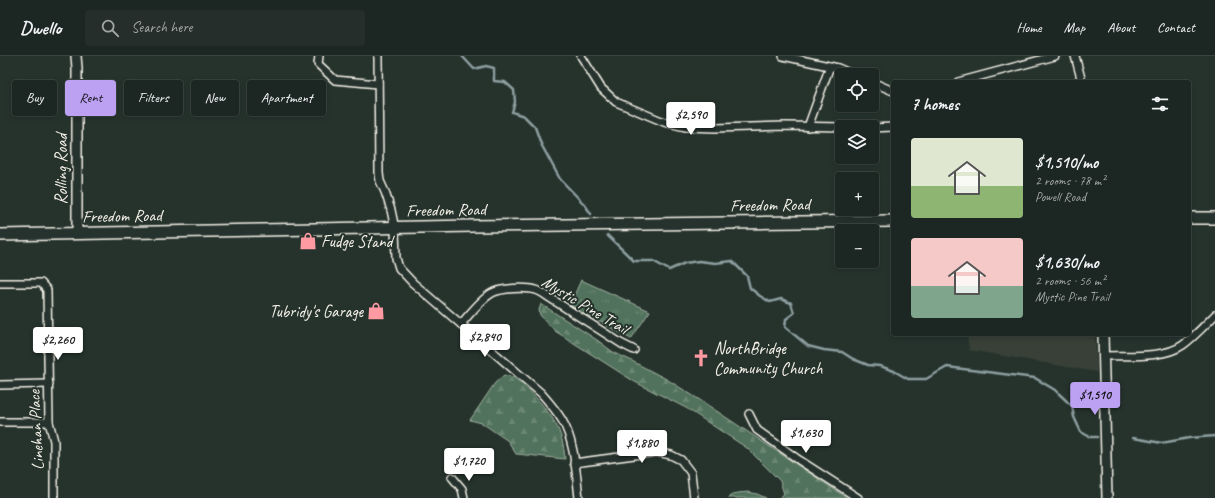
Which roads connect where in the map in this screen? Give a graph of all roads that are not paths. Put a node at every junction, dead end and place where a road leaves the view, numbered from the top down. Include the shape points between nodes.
1 (76, 56) edge
2 (319, 56) edge
3 (378, 56) edge
4 (581, 56) edge
5 (783, 56) edge
6 (1055, 56) edge
7 (1075, 56) edge
8 (830, 66) junction
9 (835, 68) edge
10 (965, 80) edge
11 (1081, 80) edge
12 (378, 84) junction
13 (879, 85) edge
14 (891, 90) edge
15 (808, 126) junction
16 (835, 127) edge
17 (891, 127) edge
18 (879, 128) edge
19 (1191, 218) edge
20 (1215, 218) edge
21 (891, 221) edge
22 (395, 229) junction
23 (77, 233) junction
24 (0, 235) edge
25 (0, 283) edge
26 (1215, 315) edge
27 (461, 324) junction
28 (1103, 336) edge
29 (634, 350) dead end
30 (1104, 356) junction
31 (49, 384) junction
32 (0, 385) edge
33 (749, 414) dead end
34 (0, 422) edge
35 (49, 422) junction
36 (574, 463) junction
37 (452, 477) dead end
38 (54, 498) edge
39 (464, 498) edge
40 (579, 498) edge
41 (694, 498) edge
42 (858, 498) edge
43 (1106, 498) edge

1 - 23 street, Rolling Road
2 - 12 street via 318,64 335,80
3 - 12 street
4 - 15 street via 601,88 616,102 664,122 686,127 715,128
5 - 8 street
6 - 10 street
7 - 11 street
8 - 9 street
8 - 15 street
12 - 22 street via 378,173
13 - 14 street
15 - 16 street
17 - 18 street
19 - 20 main road
21 - 22 main road, Freedom Road
22 - 23 main road, Freedom Road
22 - 27 street via 399,268
23 - 24 main road, Freedom Road
25 - 31 street, Linehan Place via 40,283 47,290
26 - 30 street via 1183,345 1174,350 1150,355
27 - 29 street, Mystic Pine Trail via 475,307 493,293 523,288 547,296
27 - 36 street via 541,392 567,430
28 - 30 street
30 - 43 street
31 - 32 street
31 - 35 street, Linehan Place
33 - 42 street via 757,430
34 - 35 street
35 - 38 street, Linehan Place via 54,441
36 - 40 street
36 - 41 street via 657,452 671,455 681,460 691,473
37 - 39 street via 462,489

